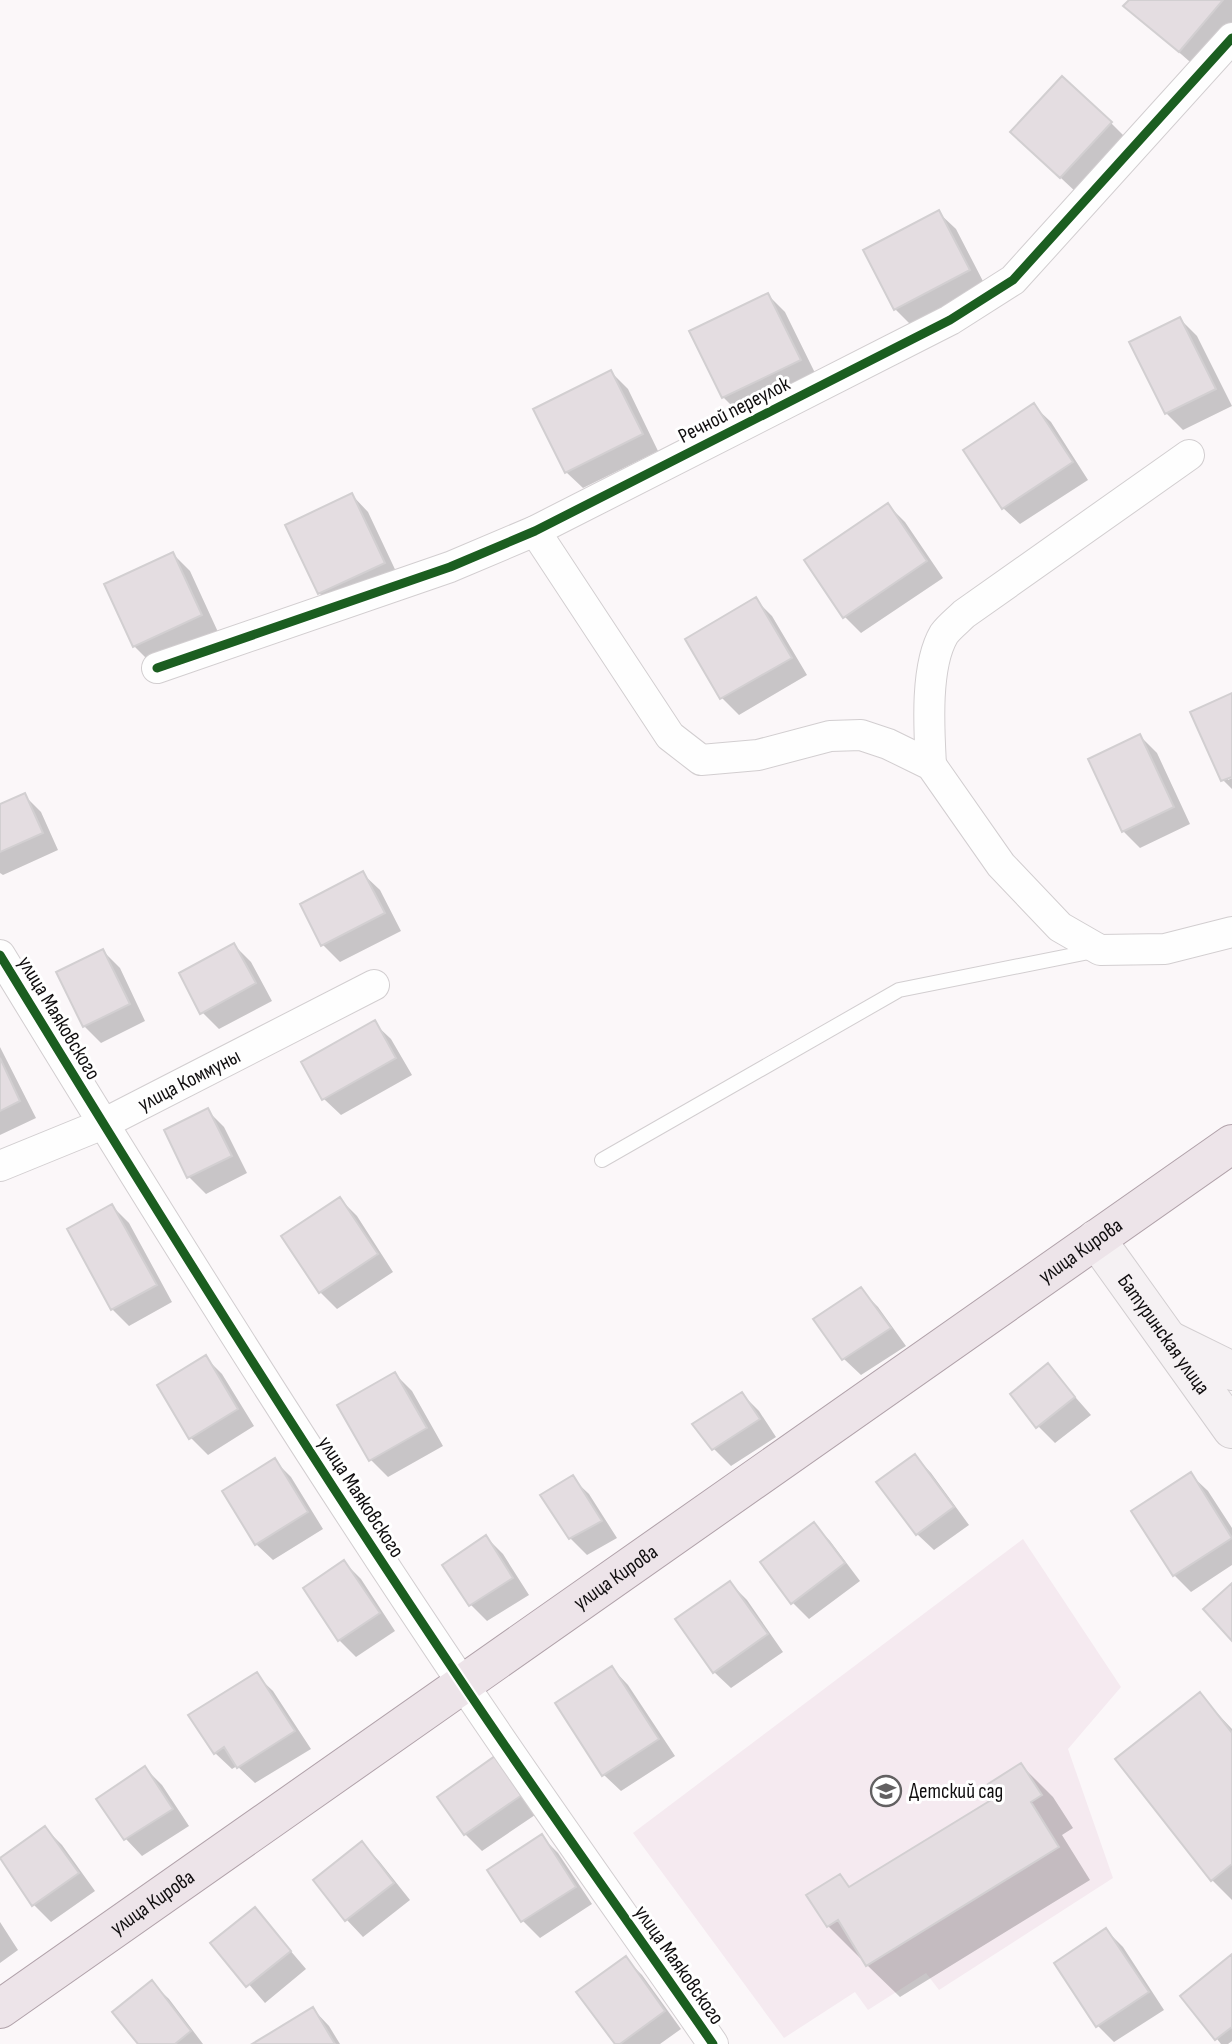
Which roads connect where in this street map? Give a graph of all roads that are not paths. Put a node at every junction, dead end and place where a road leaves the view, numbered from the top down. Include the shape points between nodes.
1 (1232, 38) edge
2 (1189, 455) dead end
3 (535, 531) junction
4 (157, 668) dead end
5 (931, 765) junction
6 (1232, 932) edge
7 (1100, 950) junction
8 (0, 955) edge
9 (374, 985) dead end
10 (103, 1124) junction
11 (1232, 1144) edge
12 (602, 1160) dead end
13 (0, 1166) edge
14 (1096, 1240) junction
15 (1168, 1339) junction
16 (1232, 1371) edge
17 (1232, 1429) edge
18 (463, 1684) junction
19 (0, 2009) edge
20 (713, 2044) edge

1 - 3 street, Речной переулок via 1013,280 950,320
2 - 5 street via 964,614 944,634 932,670
3 - 4 street, Речной переулок via 450,567
3 - 5 street via 670,736 701,760 758,755 830,736 861,735
5 - 7 street via 1001,865 1060,927
6 - 7 street via 1165,949
7 - 12 lane via 899,990
8 - 10 street, улица Маяковского
9 - 10 street, улица Коммуны
10 - 13 street, улица Коммуны
10 - 18 street, улица Маяковского
11 - 14 main road, улица Кирова
14 - 15 main road, Батуринская улица
14 - 18 main road, улица Кирова
15 - 16 main road
15 - 17 main road, Батуринская улица
18 - 19 main road, улица Кирова
18 - 20 street, улица Маяковского

